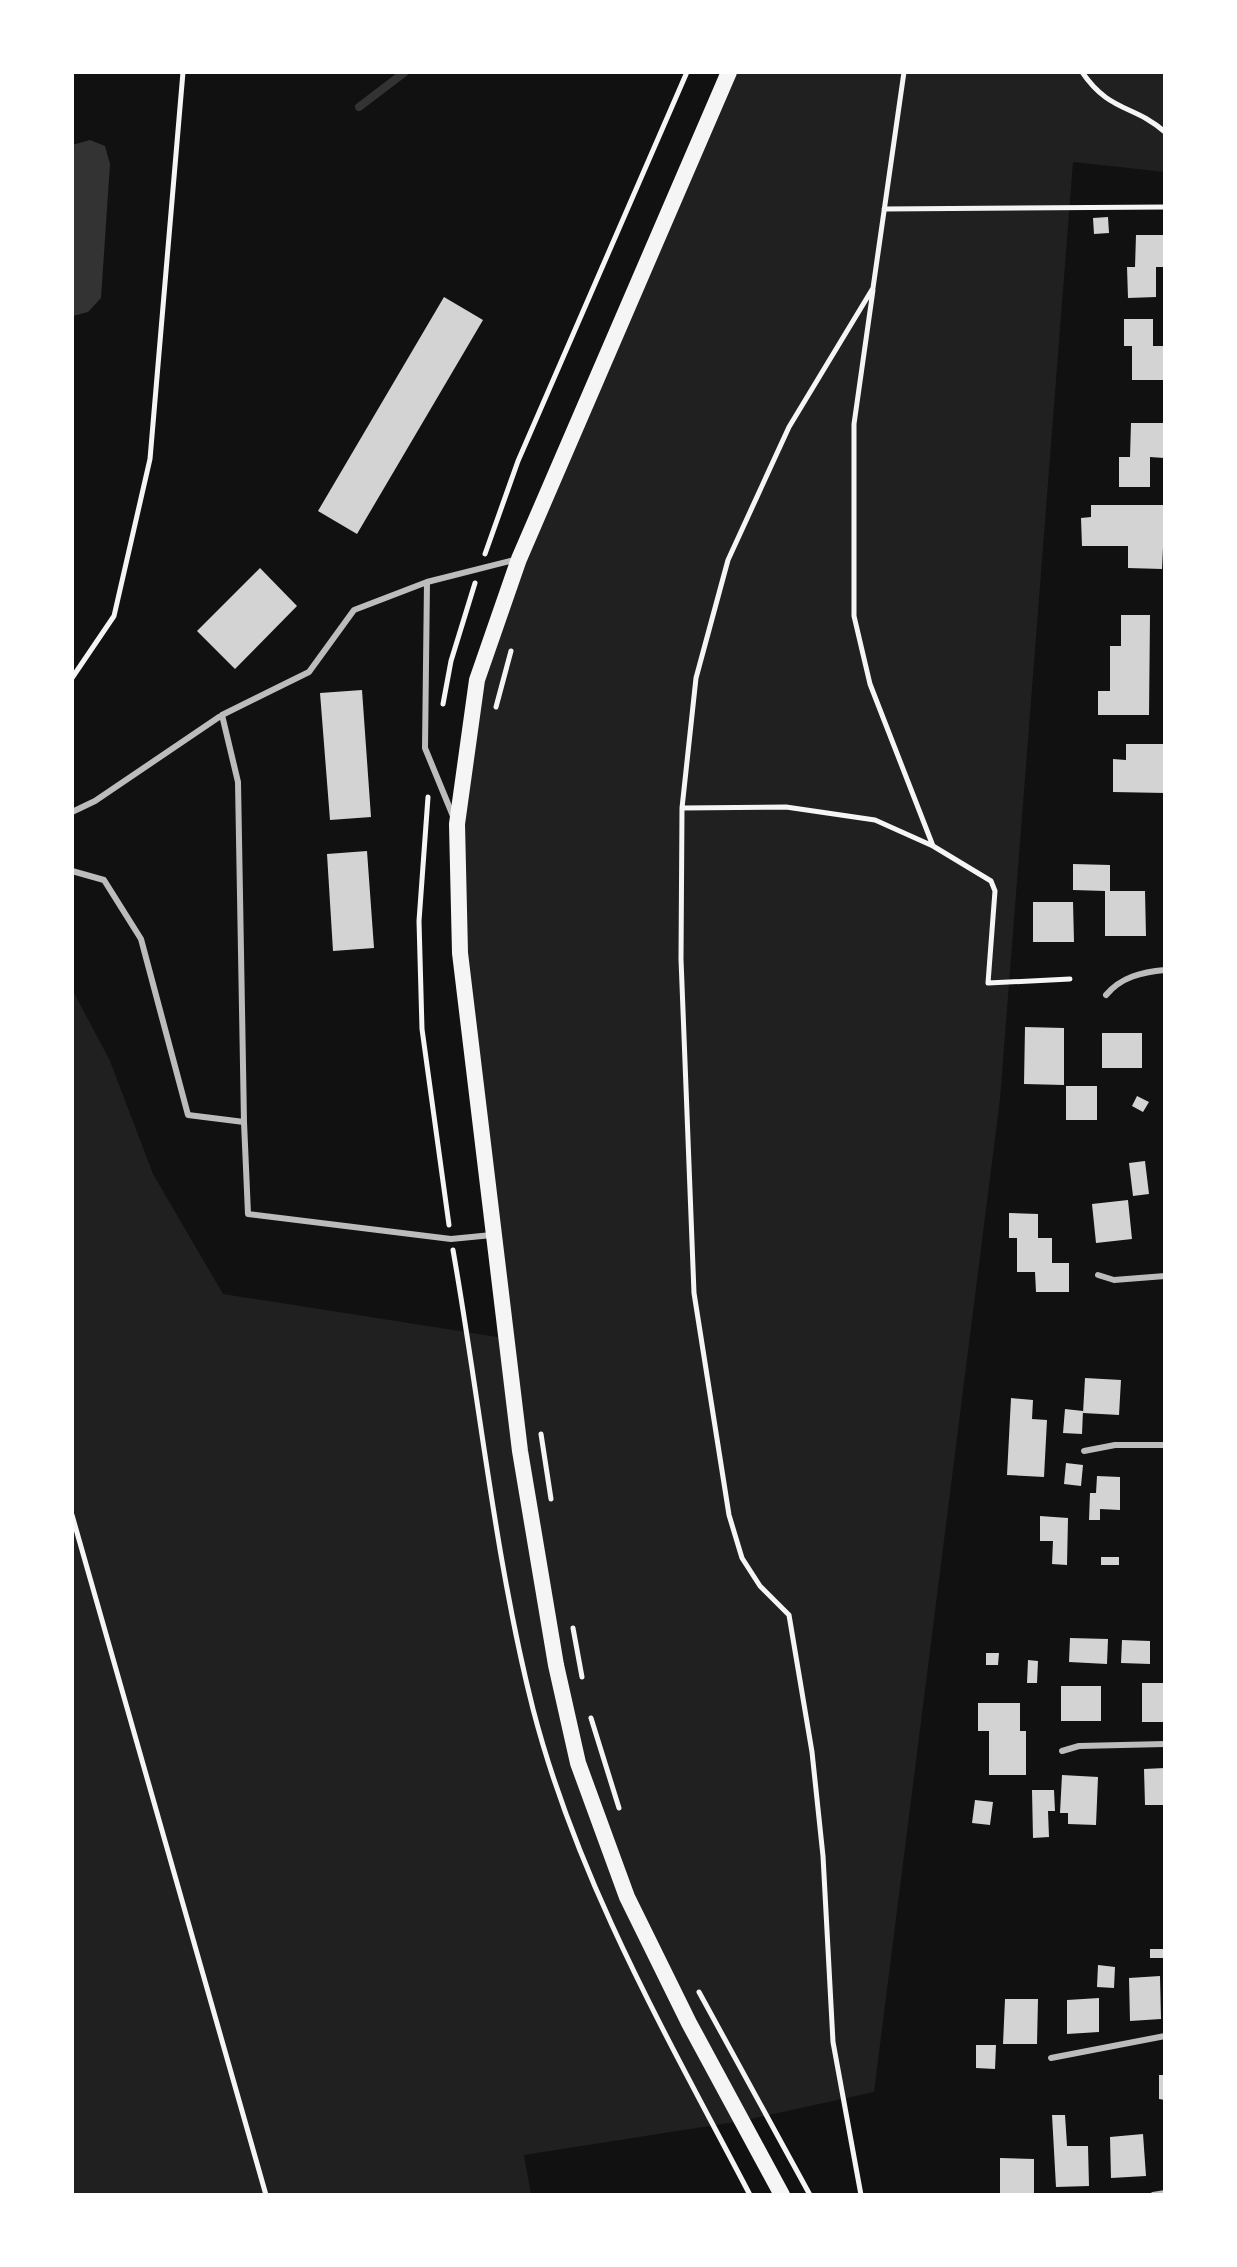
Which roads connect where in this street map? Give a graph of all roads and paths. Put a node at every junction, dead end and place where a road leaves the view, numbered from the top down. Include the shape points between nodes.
1 (183, 72) edge
2 (687, 72) edge
3 (729, 72) edge
4 (904, 72) edge
5 (1082, 72) edge
6 (1165, 132) edge
7 (1165, 207) edge
8 (884, 209) junction
9 (873, 288) junction
10 (519, 559) junction
11 (481, 566) junction
12 (427, 582) junction
13 (513, 646) dead end
14 (72, 678) edge
15 (442, 707) dead end
16 (222, 715) junction
17 (494, 715) dead end
18 (431, 767) junction
19 (682, 808) junction
20 (72, 812) edge
21 (457, 824) junction
22 (933, 846) junction
23 (72, 871) edge
24 (1165, 970) edge
25 (1070, 979) dead end
26 (1106, 995) dead end
27 (244, 1122) junction
28 (492, 1235) junction
29 (451, 1239) junction
30 (1098, 1275) dead end
31 (1165, 1276) edge
32 (540, 1431) dead end
33 (1165, 1445) edge
34 (1084, 1451) dead end
35 (553, 1509) dead end
36 (72, 1515) edge
37 (571, 1616) dead end
38 (584, 1688) dead end
39 (590, 1715) dead end
40 (1165, 1744) edge
41 (1062, 1751) dead end
42 (622, 1819) dead end
43 (697, 1988) dead end
44 (1165, 2036) edge
45 (1051, 2058) dead end
46 (1165, 2193) edge
47 (266, 2195) edge
48 (750, 2195) edge
49 (782, 2195) edge
50 (810, 2195) edge
51 (861, 2195) edge
52 (1153, 2195) edge

1 - 14 path via 150,459 114,616
2 - 11 path via 518,461
3 - 10 main road
4 - 8 path
5 - 6 path via 1113,105 1150,119
7 - 8 path
8 - 9 path
9 - 19 path via 789,427 728,560 696,678
9 - 22 path via 854,424 854,616 870,684
10 - 11 lane
10 - 21 main road via 477,680
11 - 12 lane
11 - 15 path
12 - 16 lane via 354,610 309,672
12 - 18 lane via 425,748
13 - 17 path
16 - 20 lane
16 - 27 lane via 238,782
18 - 21 lane
18 - 29 path via 419,921 422,1029
19 - 22 path via 786,807 875,820
19 - 51 path via 681,959 694,1293 729,1515 742,1558 789,1615 823,1856 833,2042
21 - 28 main road via 460,953
22 - 25 path via 991,881 995,891 988,983
23 - 27 lane via 104,880 141,939 188,1115
24 - 26 lane via 1142,972 1115,984
27 - 29 lane via 248,1214
28 - 29 lane
28 - 49 main road via 520,1451 578,1763 627,1897
29 - 48 path via 497,1532 534,1710 573,1834 610,1926
30 - 31 lane via 1114,1280
32 - 35 path
33 - 34 lane
36 - 47 path
37 - 38 path
39 - 42 path
40 - 41 lane
43 - 50 path
44 - 45 lane
46 - 52 lane

